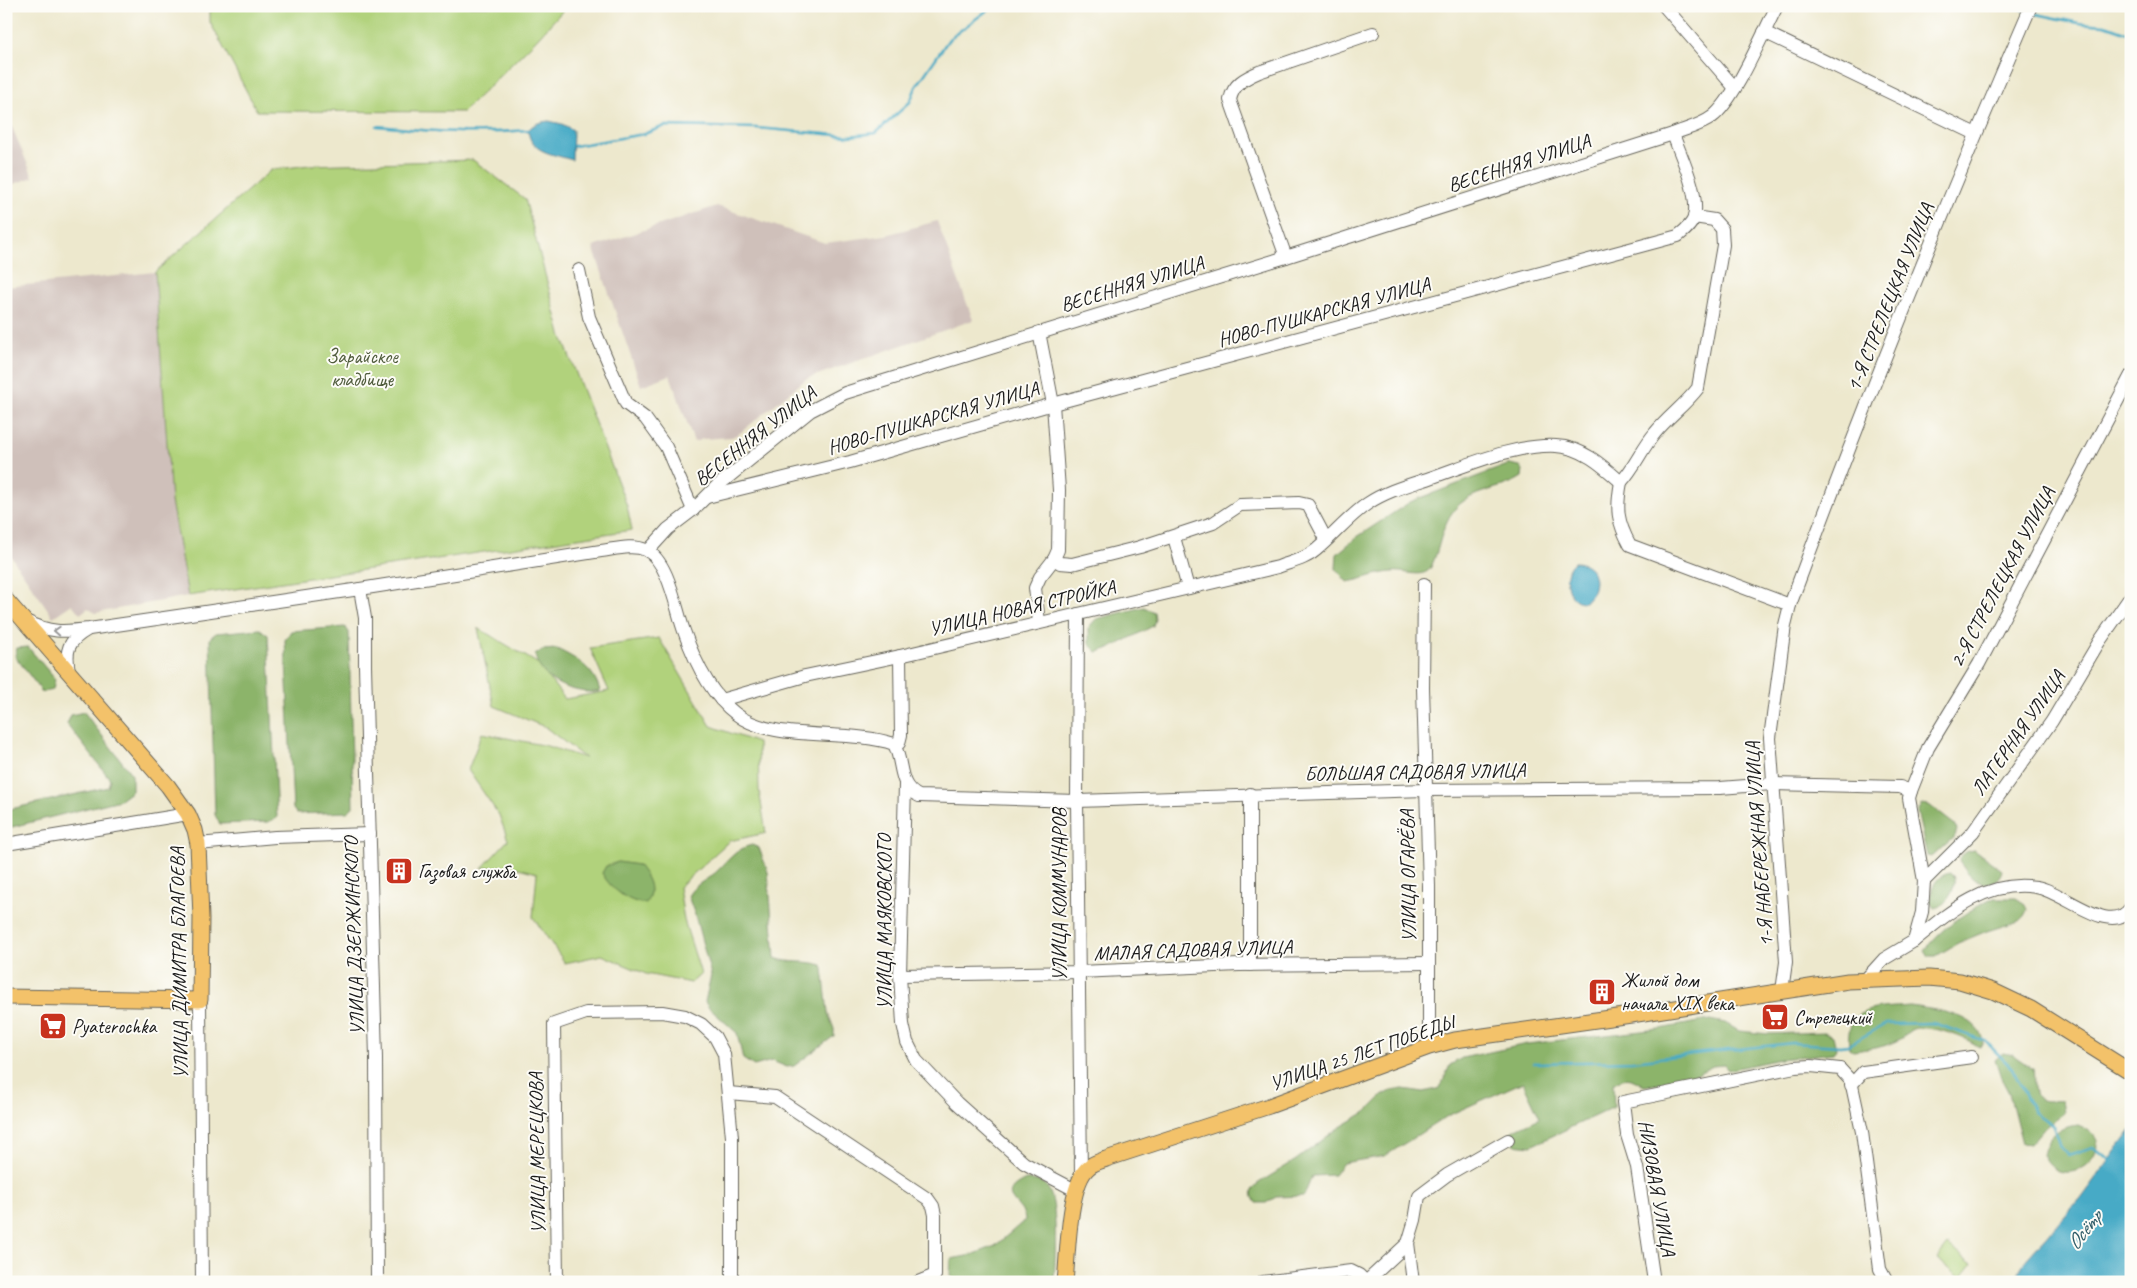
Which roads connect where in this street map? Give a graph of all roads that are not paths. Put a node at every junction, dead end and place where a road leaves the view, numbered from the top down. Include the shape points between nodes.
1 (1664, 6) edge
2 (1777, 6) edge
3 (2029, 12) edge
4 (1764, 32) junction
5 (1372, 33) dead end
6 (1735, 88) junction
7 (1673, 134) junction
8 (1976, 134) junction
9 (1694, 217) junction
10 (1286, 256) junction
11 (580, 270) dead end
12 (1039, 332) junction
13 (2131, 375) edge
14 (1053, 404) junction
15 (1621, 482) junction
16 (706, 497) junction
17 (693, 510) junction
18 (1174, 537) junction
19 (1326, 540) junction
20 (648, 551) junction
21 (1054, 559) junction
22 (1424, 584) dead end
23 (1188, 588) junction
24 (360, 590) junction
25 (2131, 596) edge
26 (6, 600) edge
27 (1790, 605) junction
28 (1078, 614) junction
29 (26, 621) junction
30 (1039, 622) junction
31 (89, 629) junction
32 (900, 656) junction
33 (69, 671) junction
34 (721, 700) junction
35 (894, 744) junction
36 (1772, 784) junction
37 (905, 785) junction
38 (1426, 790) junction
39 (1250, 794) junction
40 (1910, 795) junction
41 (1078, 801) junction
42 (188, 814) junction
43 (370, 834) junction
44 (6, 844) edge
45 (198, 844) junction
46 (1924, 881) junction
47 (2131, 907) edge
48 (1914, 941) junction
49 (1428, 963) junction
50 (1250, 965) junction
51 (1079, 972) junction
52 (900, 975) junction
53 (1865, 980) junction
54 (1782, 991) junction
55 (6, 997) edge
56 (200, 1000) junction
57 (1429, 1047) junction
58 (1972, 1057) dead end
59 (2127, 1070) edge
60 (1851, 1083) junction
61 (728, 1093) junction
62 (1508, 1140) dead end
63 (1081, 1176) junction
64 (1075, 1190) junction
65 (1408, 1243) junction
66 (938, 1278) edge
67 (202, 1282) edge
68 (376, 1282) edge
69 (557, 1282) edge
70 (732, 1282) edge
71 (918, 1282) edge
72 (1065, 1282) edge
73 (1263, 1282) edge
74 (1366, 1282) edge
75 (1413, 1282) edge
76 (1654, 1282) edge
77 (1887, 1282) edge

1 - 6 street
2 - 4 street
3 - 8 street, 1-Я СТРЕЛЕЦКАЯ УЛИЦА
4 - 6 street
4 - 8 street
5 - 10 street via 1259,72 1242,80 1231,92 1230,100
6 - 7 street via 1711,118
7 - 9 street via 1694,193
7 - 10 street, ВЕСЕННЯЯ УЛИЦА
8 - 27 street, 1-Я СТРЕЛЕЦКАЯ УЛИЦА via 1842,466
9 - 14 street, НОВО-ПУШКАРСКАЯ УЛИЦА via 1690,226 1678,236
9 - 15 street via 1714,220 1722,229 1723,245 1698,388 1654,434
10 - 12 street, ВЕСЕННЯЯ УЛИЦА
11 - 17 street via 589,317 626,404 645,418 666,447
12 - 14 street
12 - 16 street, ВЕСЕННЯЯ УЛИЦА via 845,393 810,411
13 - 40 street, 2-Я СТРЕЛЕЦКАЯ УЛИЦА via 1979,664 1928,748
14 - 16 street, НОВО-ПУШКАРСКАЯ УЛИЦА via 850,462
14 - 21 street via 1060,490 1058,550
15 - 19 street, УЛИЦА НОВАЯ СТРОЙКА via 1594,458 1580,452 1557,446 1524,448 1368,502
15 - 27 street via 1617,510 1630,545
16 - 17 street, ВЕСЕННЯЯ УЛИЦА
17 - 20 street, ВЕСЕННЯЯ УЛИЦА via 668,529
18 - 19 street via 1214,523 1240,505 1300,502 1308,505
18 - 21 street via 1072,564
18 - 23 street
19 - 23 street, УЛИЦА НОВАЯ СТРОЙКА via 1316,551 1278,567
20 - 24 street via 628,548
20 - 34 street via 663,570 700,669
21 - 30 street via 1035,588
22 - 38 street, УЛИЦА ОГАРЁВА
23 - 28 street, УЛИЦА НОВАЯ СТРОЙКА
24 - 31 street
24 - 43 street, УЛИЦА ДЗЕРЖИНСКОГО via 365,618
25 - 46 street, ЛАГЕРНАЯ УЛИЦА via 2052,721 1973,832
26 - 29 main road, УЛИЦА ДИМИТРА БЛАГОЕВА
27 - 36 street, 1-Я НАБЕРЕЖНАЯ УЛИЦА via 1770,738
28 - 30 street, УЛИЦА НОВАЯ СТРОЙКА
28 - 41 street, УЛИЦА КОММУНАРОВ
31 -> 29 street via 55,632
29 - 33 main road, УЛИЦА ДИМИТРА БЛАГОЕВА
30 - 32 street, УЛИЦА НОВАЯ СТРОЙКА
31 - 33 street via 76,636 69,645
32 - 34 street, УЛИЦА НОВАЯ СТРОЙКА via 805,676
32 - 35 street via 902,735 899,743
33 - 42 main road, УЛИЦА ДИМИТРА БЛАГОЕВА via 168,786
34 - 35 street via 743,719 764,729 873,738
35 - 37 street, УЛИЦА МАЯКОВСКОГО via 899,752
36 - 38 street, БОЛЬШАЯ САДОВАЯ УЛИЦА via 1720,788
36 - 40 street, БОЛЬШАЯ САДОВАЯ УЛИЦА via 1900,787
36 - 54 street, 1-Я НАБЕРЕЖНАЯ УЛИЦА via 1786,962
37 - 41 street, БОЛЬШАЯ САДОВАЯ УЛИЦА via 919,796
37 - 52 street, УЛИЦА МАЯКОВСКОГО
38 - 39 street, БОЛЬШАЯ САДОВАЯ УЛИЦА
38 - 49 street, УЛИЦА ОГАРЁВА
39 - 41 street, БОЛЬШАЯ САДОВАЯ УЛИЦА
39 - 50 street
40 - 46 street
41 - 51 street, УЛИЦА КОММУНАРОВ
42 - 44 street
42 - 45 main road, УЛИЦА ДИМИТРА БЛАГОЕВА
43 - 45 street via 275,837
43 - 68 street, УЛИЦА ДЗЕРЖИНСКОГО via 376,1058
45 - 56 main road, УЛИЦА ДИМИТРА БЛАГОЕВА
46 - 48 street via 1922,912
47 - 48 street via 2126,915 2107,919 2038,887 2007,887 1991,890 1951,910
48 - 53 street via 1884,958
49 - 50 street, МАЛАЯ САДОВАЯ УЛИЦА
49 - 57 street, УЛИЦА ОГАРЁВА
50 - 51 street, МАЛАЯ САДОВАЯ УЛИЦА
51 - 52 street, МАЛАЯ САДОВАЯ УЛИЦА
51 - 63 street, УЛИЦА КОММУНАРОВ
52 - 64 street, УЛИЦА МАЯКОВСКОГО via 906,1042 916,1060 1024,1163
53 - 54 main road, УЛИЦА 25 ЛЕТ ПОБЕДЫ
53 - 59 main road, УЛИЦА 25 ЛЕТ ПОБЕДЫ via 1929,978 1960,981 1993,991 2031,1009
54 - 57 main road, УЛИЦА 25 ЛЕТ ПОБЕДЫ via 1492,1034
55 - 56 main road
56 - 67 street, УЛИЦА ДИМИТРА БЛАГОЕВА
57 - 63 main road, УЛИЦА 25 ЛЕТ ПОБЕДЫ via 1260,1109 1106,1159 1089,1167
58 - 60 street via 1863,1072
60 - 76 street, НИЗОВАЯ УЛИЦА via 1840,1069 1795,1067 1623,1102 1627,1134 1637,1167
60 - 77 street via 1862,1132 1880,1269
61 - 66 street via 775,1097 928,1199 935,1215
61 - 69 street, УЛИЦА МЕРЕЦКОВА via 724,1054 715,1037 701,1024 685,1016 662,1012 586,1013 554,1024
61 - 70 street via 732,1137
62 - 65 street via 1447,1175 1419,1196
63 - 64 main road
64 - 72 main road
65 - 74 street
65 - 75 street
66 - 71 street
73 - 74 street via 1351,1271

